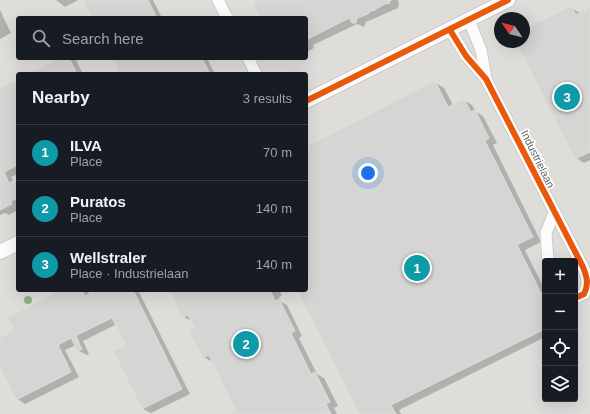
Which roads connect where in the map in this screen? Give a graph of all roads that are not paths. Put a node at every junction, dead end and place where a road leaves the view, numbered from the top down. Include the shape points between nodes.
1 (218, 0) edge
2 (508, 0) edge
3 (226, 16) edge
4 (469, 20) junction
5 (450, 30) junction
6 (249, 60) edge
7 (255, 72) edge
8 (486, 79) junction
9 (308, 100) edge
10 (554, 213) junction
11 (16, 244) edge
12 (0, 252) edge
13 (548, 258) edge
14 (578, 297) edge

1 - 3 street
2 - 4 street
4 - 5 street
4 - 8 street, Industrielaan via 481,50
5 - 8 street, Industrielaan via 466,56
5 - 9 street
6 - 7 street
8 - 10 street, Industrielaan
10 - 13 street via 546,233
10 - 14 street, Industrielaan via 587,278 588,287 584,294
11 - 12 street

